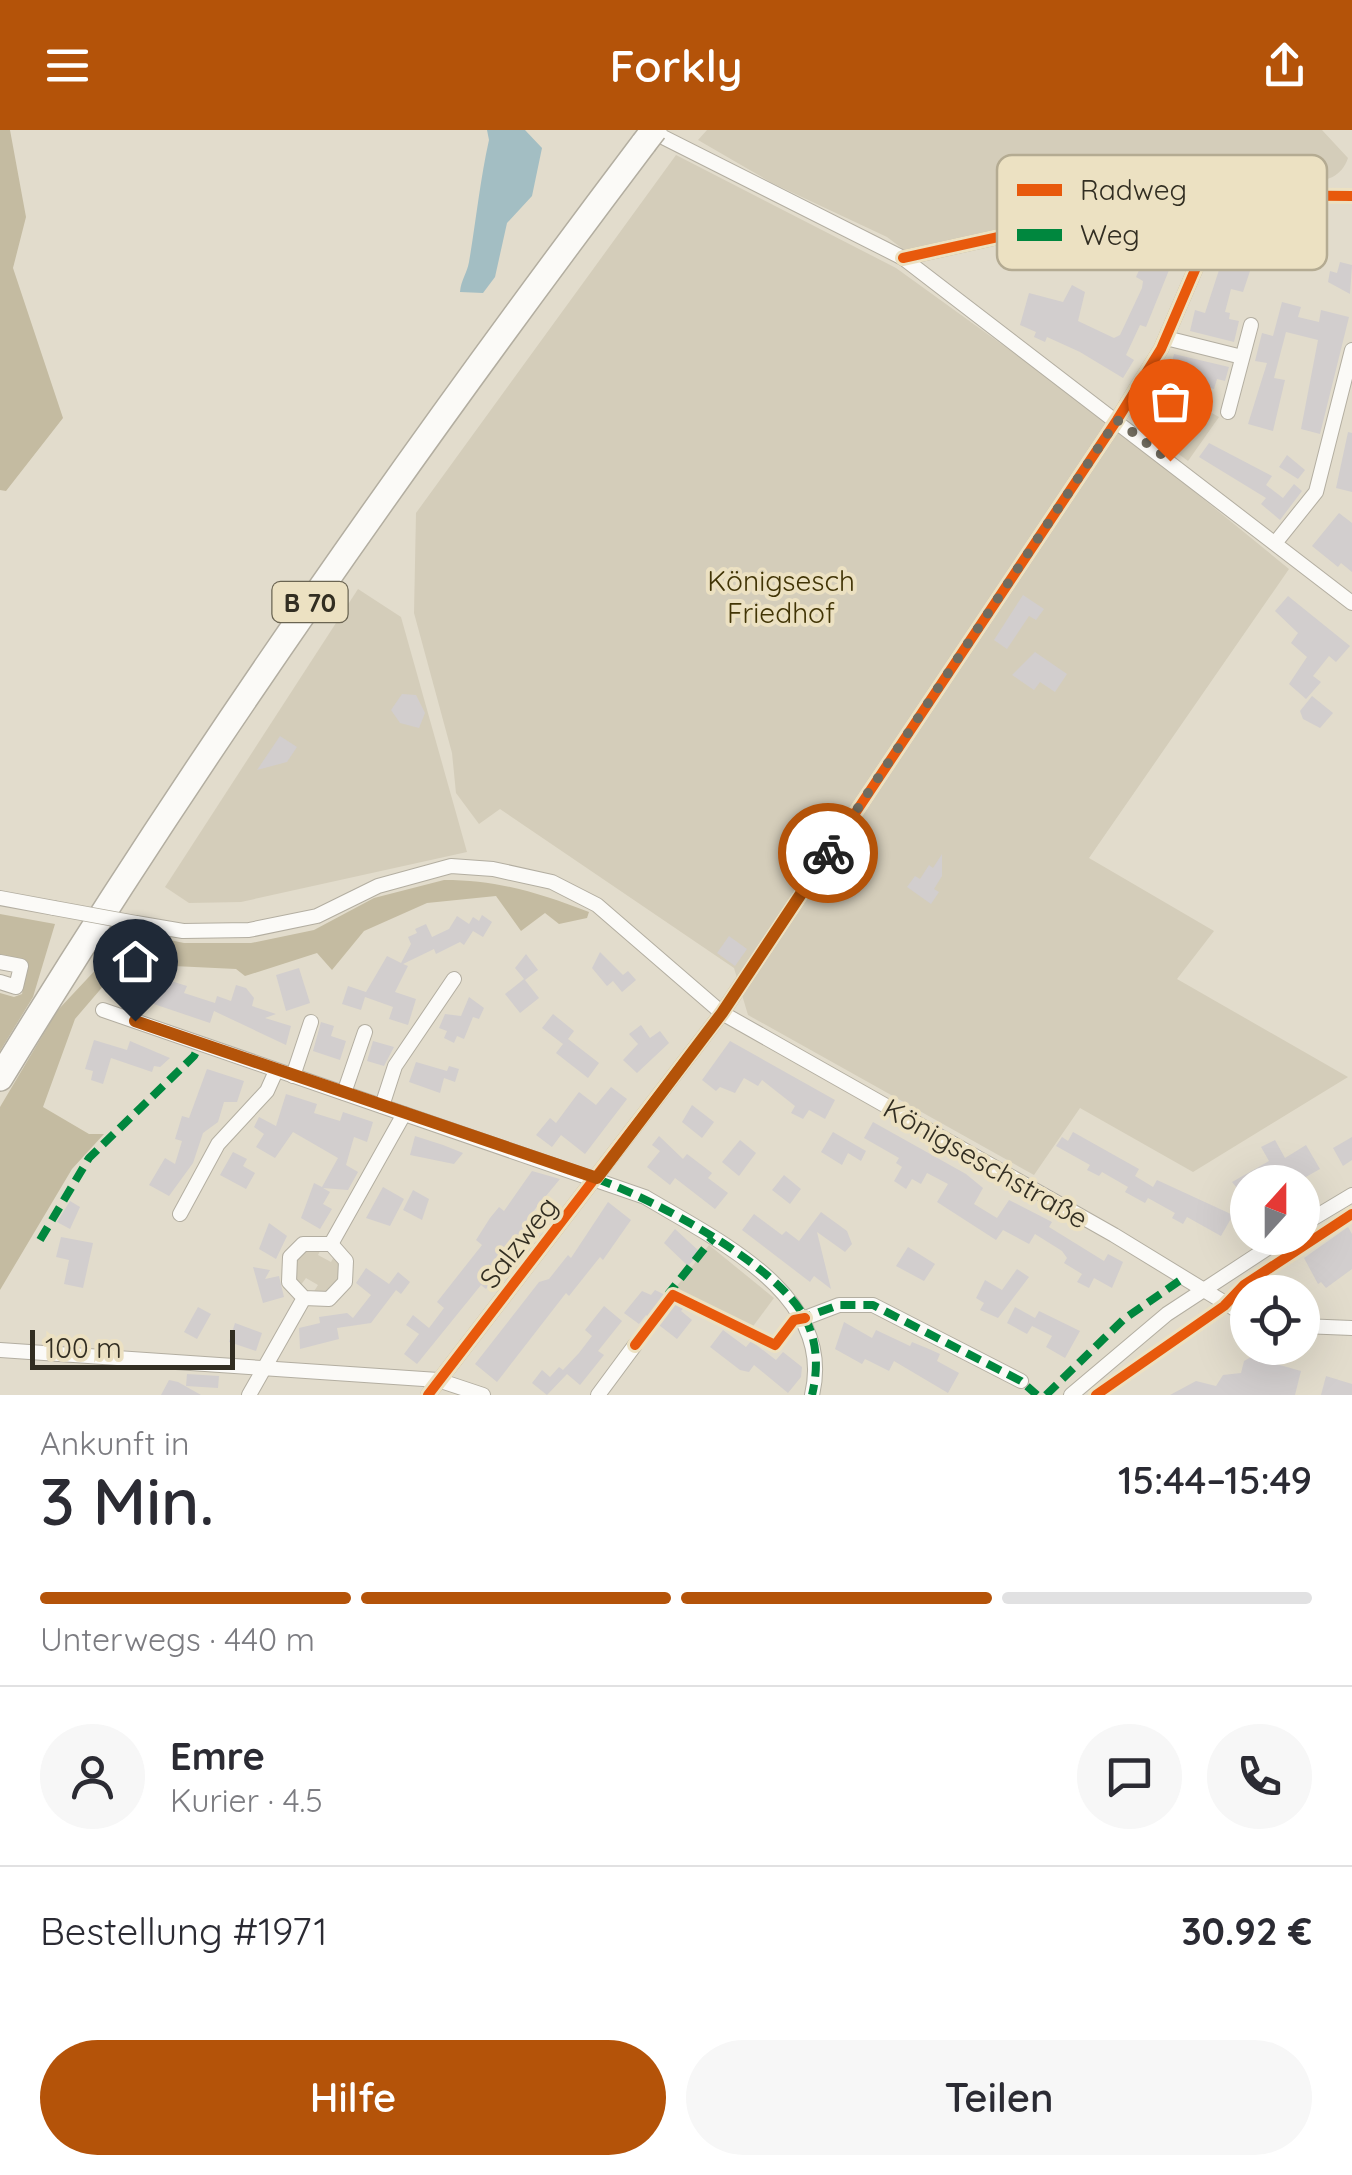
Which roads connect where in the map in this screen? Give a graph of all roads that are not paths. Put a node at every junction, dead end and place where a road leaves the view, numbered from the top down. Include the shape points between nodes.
1 (649, 134) edge
2 (997, 237) edge
3 (903, 258) junction
4 (1195, 270) edge
5 (1251, 325) dead end
6 (1166, 338) junction
7 (1352, 350) edge
8 (1242, 357) junction
9 (1228, 412) dead end
10 (1117, 420) junction
11 (1276, 542) junction
12 (1352, 603) edge
13 (0, 898) edge
14 (0, 962) edge
15 (454, 979) dead end
16 (0, 982) edge
17 (102, 1010) dead end
18 (722, 1013) junction
19 (312, 1022) dead end
20 (364, 1032) dead end
21 (276, 1070) junction
22 (294, 1076) junction
23 (0, 1078) edge
24 (344, 1094) junction
25 (382, 1106) junction
26 (404, 1114) junction
27 (597, 1178) junction
28 (1352, 1195) edge
29 (180, 1214) dead end
30 (1320, 1214) edge
31 (332, 1244) junction
32 (1256, 1255) edge
33 (1200, 1290) junction
34 (304, 1298) junction
35 (1230, 1307) edge
36 (805, 1318) junction
37 (1320, 1327) edge
38 (1352, 1328) edge
39 (635, 1345) dead end
40 (0, 1350) edge
41 (264, 1367) junction
42 (438, 1380) junction
43 (1021, 1381) dead end
44 (249, 1395) edge
45 (428, 1395) edge
46 (483, 1395) edge
47 (598, 1395) edge
48 (812, 1395) edge
49 (1071, 1395) edge

1 - 3 street
1 - 23 highway, B 70 via 344,551 159,825
2 - 3 street, Salzweg
3 - 10 street
4 - 6 street, Salzweg
5 - 8 street
6 - 8 street
6 - 10 street, Salzweg
7 - 11 street via 1316,492
8 - 9 street
10 - 11 street
10 - 18 street, Salzweg
11 - 12 street
13 - 18 street, Königseschstraße, bridge via 183,932 249,930 317,916 414,874 451,866 494,868 552,882 597,905
14 - 16 street via 22,966 16,986
15 - 25 street via 395,1066
17 - 21 street
18 - 27 street, Salzweg
18 - 33 street, Königseschstraße
19 - 22 street
20 - 24 street
21 - 22 street
21 - 29 street via 267,1091 218,1144
22 - 24 street
24 - 25 street
25 - 26 street
26 - 27 street
26 - 31 street
27 - 36 street via 645,1196 713,1238 781,1290
27 - 42 street, Salzweg
28 - 30 street
31 - 34 street via 346,1261 345,1282 329,1299
31 - 34 street via 303,1244 290,1257 289,1282
32 - 33 street
33 - 35 street, Königseschstraße
33 - 49 street
34 - 41 street
36 - 43 street via 839,1305 872,1305
36 - 48 street via 816,1362
37 - 38 street
39 - 47 street
40 - 41 street
41 - 42 street
41 - 44 street
42 - 45 street, Salzweg
42 - 46 street

